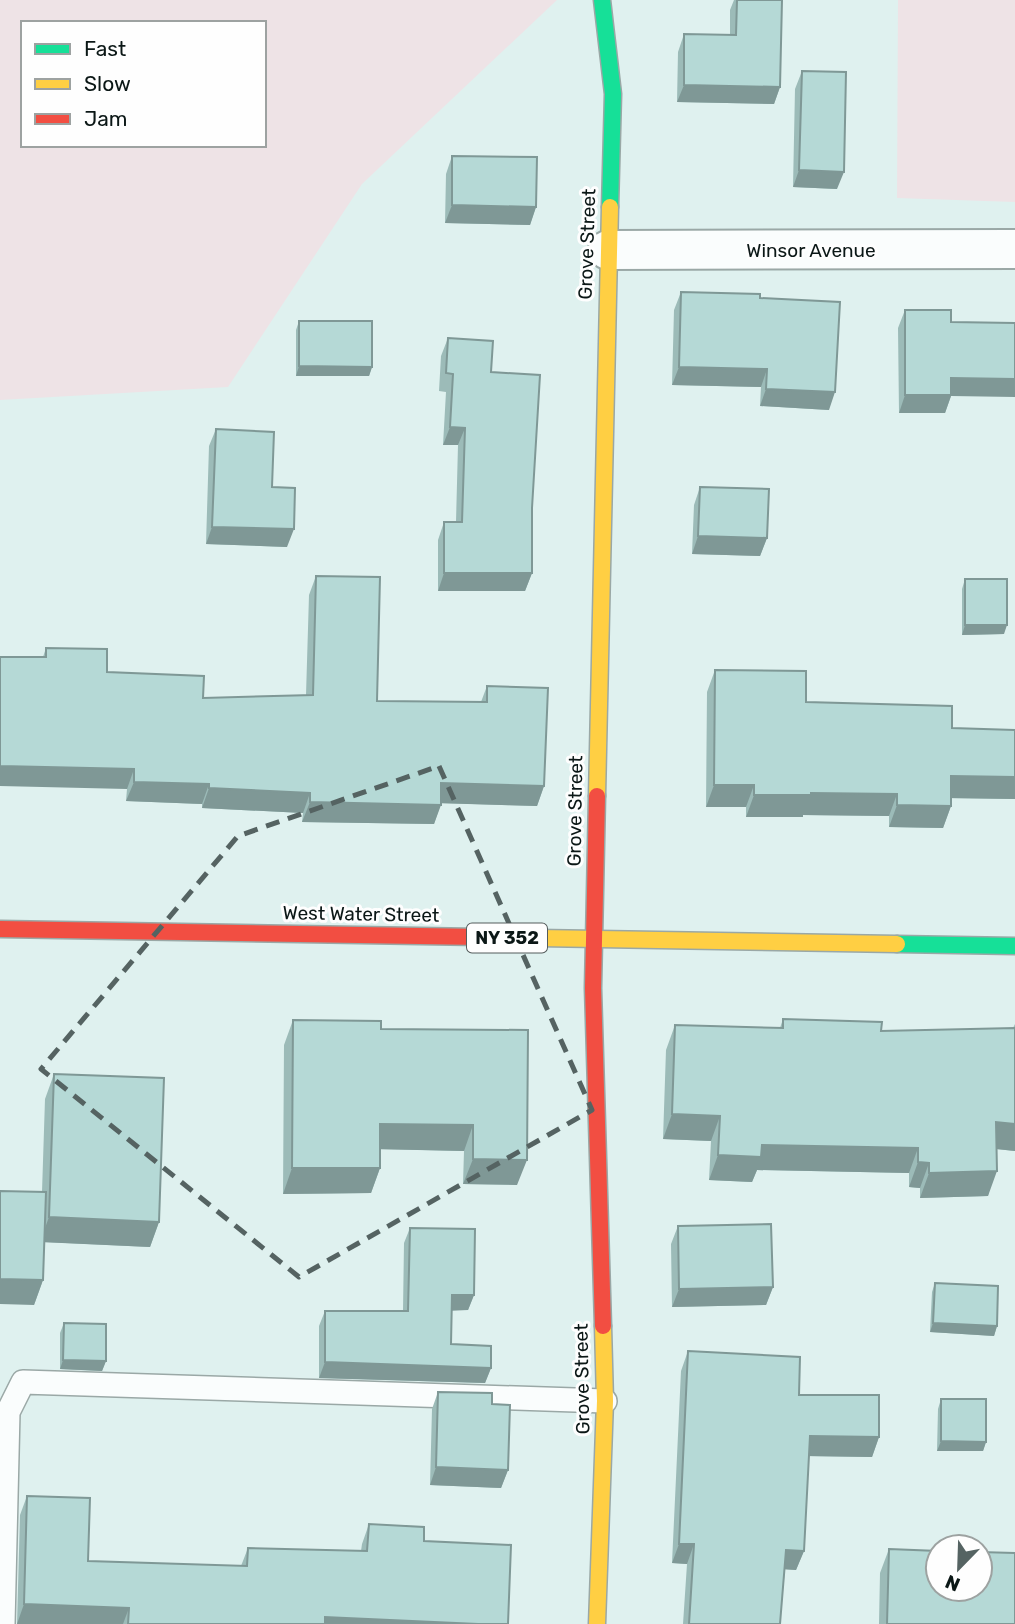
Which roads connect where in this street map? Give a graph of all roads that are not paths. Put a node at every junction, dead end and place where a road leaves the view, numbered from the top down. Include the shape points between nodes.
1 (603, 0) edge
2 (1015, 249) edge
3 (608, 250) junction
4 (0, 929) edge
5 (594, 939) junction
6 (1015, 946) edge
7 (605, 1401) junction
8 (3, 1624) edge
9 (597, 1624) edge

1 - 3 street, Grove Street via 613,94
2 - 3 street, Winsor Avenue
3 - 5 street, Grove Street
4 - 5 street, West Water Street / NY 352
5 - 6 street, West Water Street / NY 352
5 - 7 street, Grove Street
7 - 8 lane via 23,1381 8,1412
7 - 9 street, Grove Street

